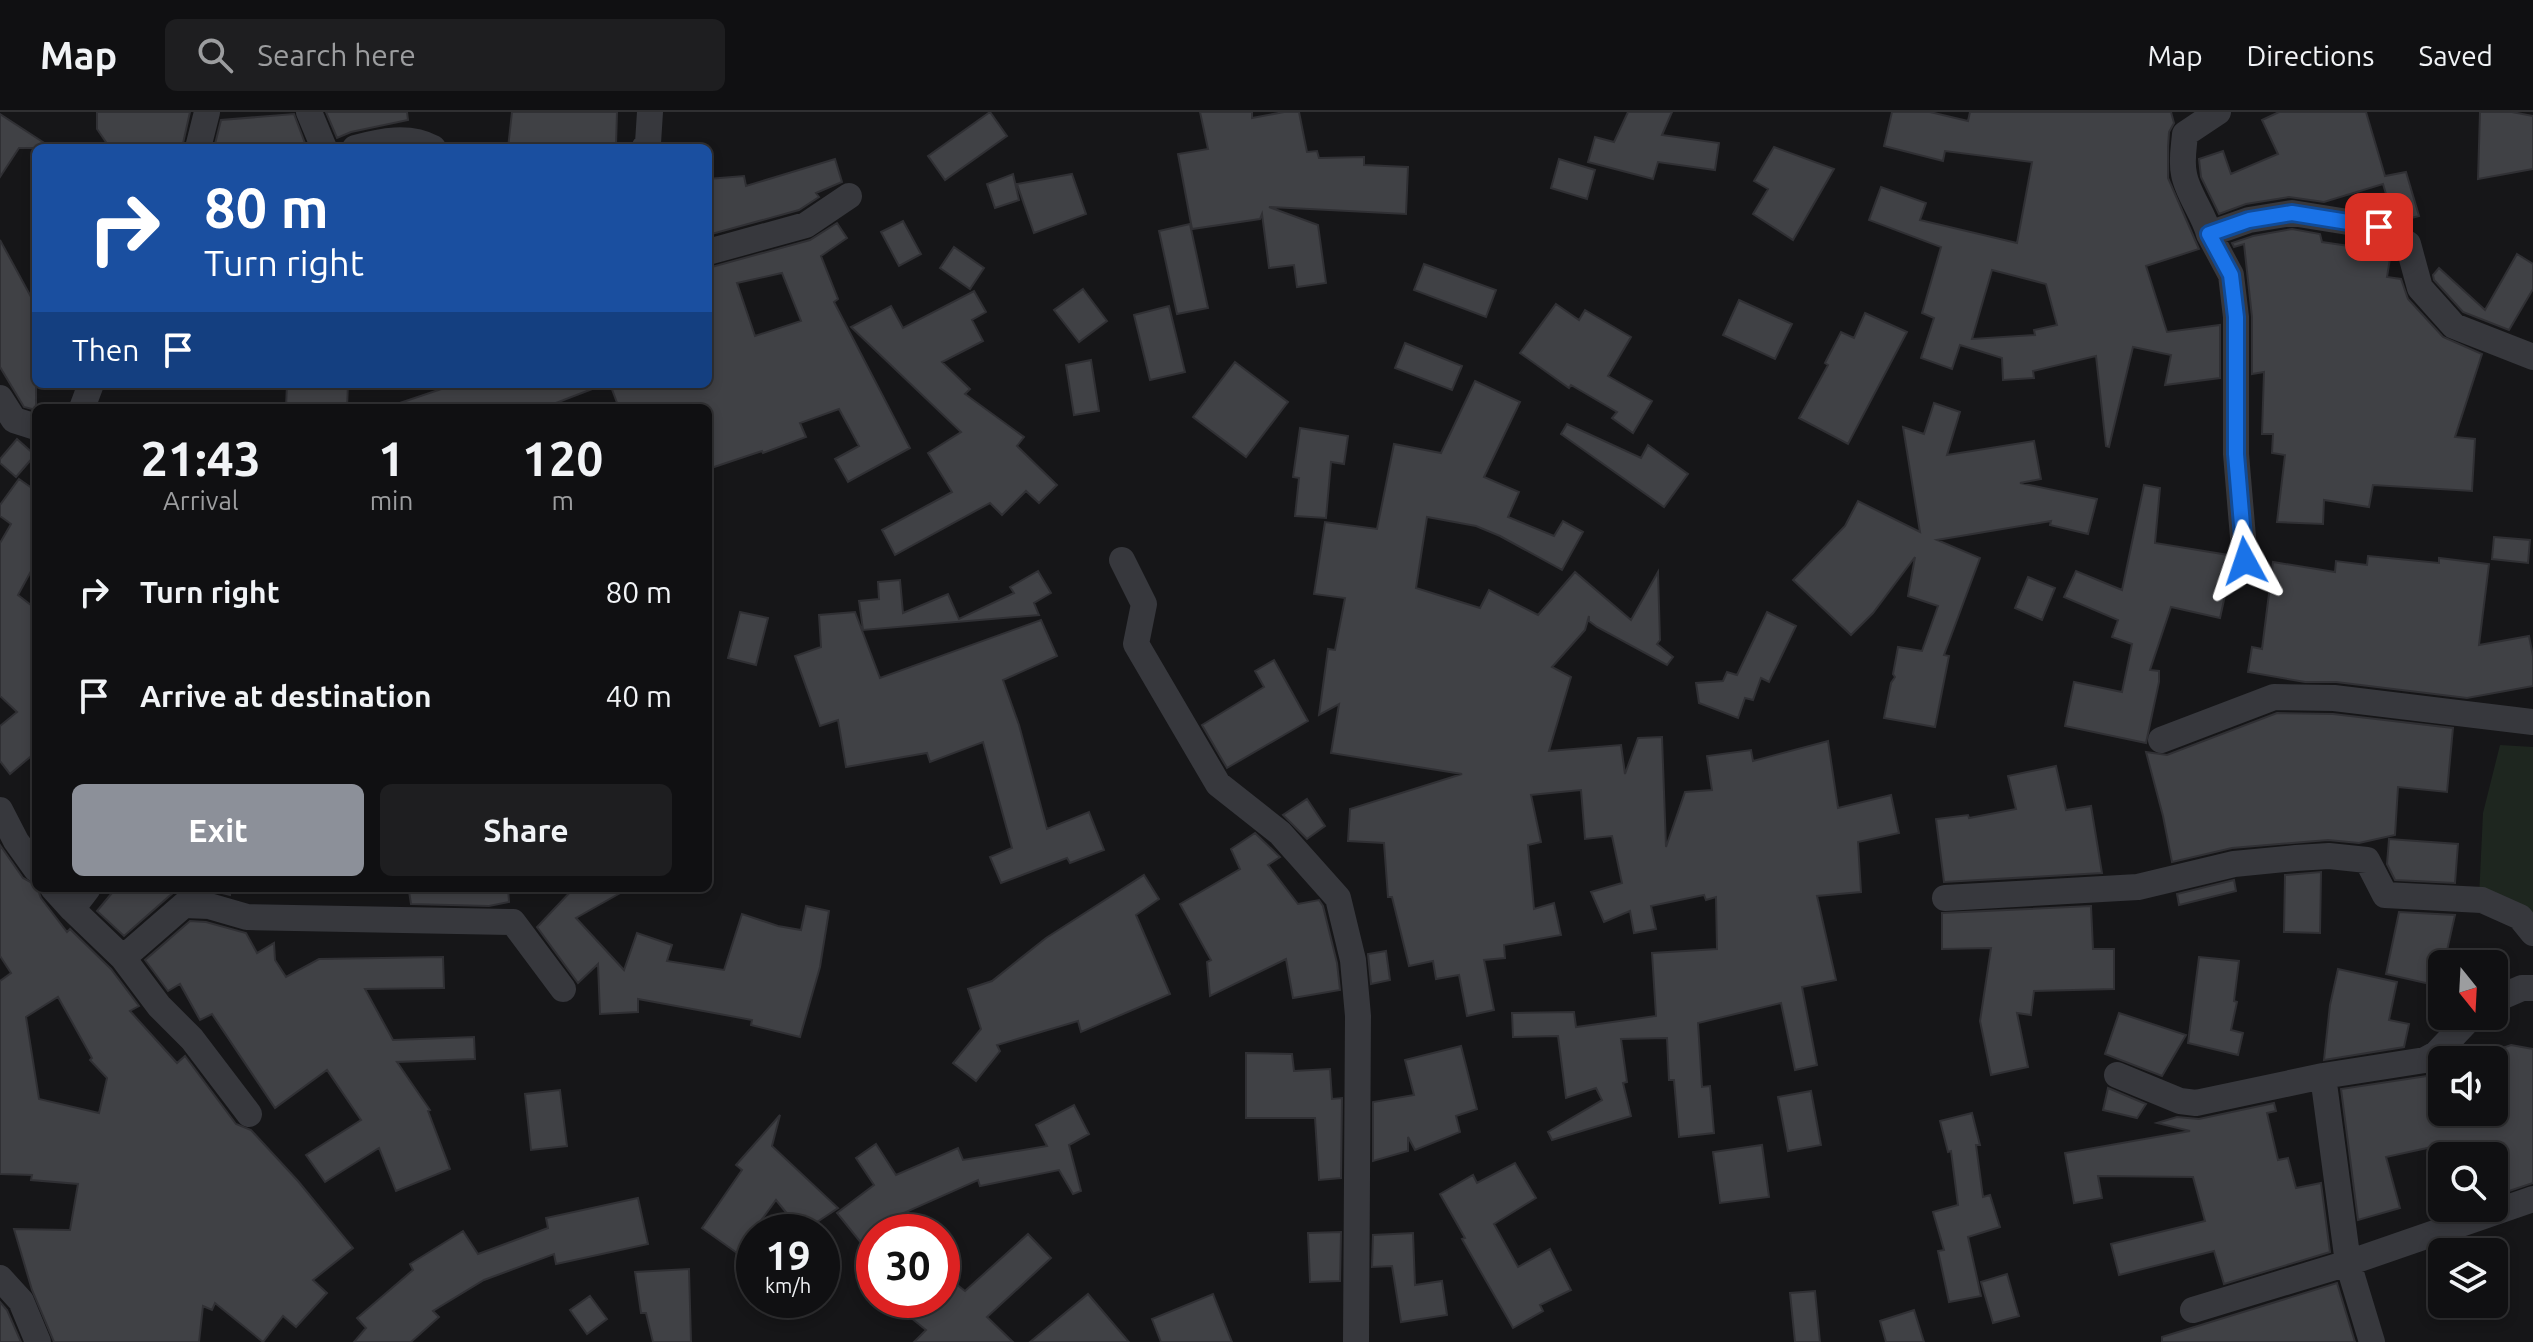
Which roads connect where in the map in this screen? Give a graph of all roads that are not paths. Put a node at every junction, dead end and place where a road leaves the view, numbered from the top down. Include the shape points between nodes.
1 (207, 112) edge
2 (309, 112) edge
3 (650, 112) edge
4 (2218, 112) edge
5 (2182, 123) edge
6 (199, 144) edge
7 (322, 144) edge
8 (370, 144) edge
9 (426, 144) edge
10 (647, 144) edge
11 (849, 196) dead end
12 (2209, 234) junction
13 (712, 251) edge
14 (2533, 357) edge
15 (0, 398) edge
16 (32, 426) edge
17 (1122, 560) dead end
18 (2245, 561) dead end
19 (2533, 722) edge
20 (2161, 740) dead end
21 (0, 810) edge
22 (32, 863) edge
23 (57, 892) edge
24 (85, 892) edge
25 (1945, 898) dead end
26 (72, 909) junction
27 (2533, 933) edge
28 (123, 958) junction
29 (2533, 988) edge
30 (563, 989) dead end
31 (2508, 994) edge
32 (2459, 1030) edge
33 (2117, 1075) dead end
34 (2323, 1076) junction
35 (249, 1114) dead end
36 (2533, 1199) edge
37 (2348, 1263) junction
38 (0, 1278) edge
39 (2193, 1310) dead end
40 (38, 1342) edge
41 (1356, 1342) edge
42 (2372, 1342) edge

1 - 6 street
2 - 7 street
3 - 10 street
4 - 5 street
5 - 12 street via 2184,176
8 - 9 street
11 - 13 street via 806,225
12 - 14 street via 2292,213 2379,227 2408,244 2420,288 2454,326
12 - 18 street via 2231,275 2236,317 2236,454
15 - 16 street via 14,420
17 - 41 street via 1144,604 1136,644 1218,784 1280,833 1338,898 1353,960 1358,1016
19 - 20 street via 2334,698 2274,697
21 - 22 street
23 - 26 street
24 - 26 street
25 - 27 street via 2138,887 2234,864 2329,856 2367,860 2385,895 2482,900 2520,917
26 - 28 street
28 - 30 street via 184,905 247,917 513,922
28 - 35 street
29 - 31 street
32 - 34 street via 2425,1060
33 - 34 street via 2196,1103
34 - 37 street
36 - 37 street
37 - 39 street
37 - 42 street
38 - 40 street via 21,1301

